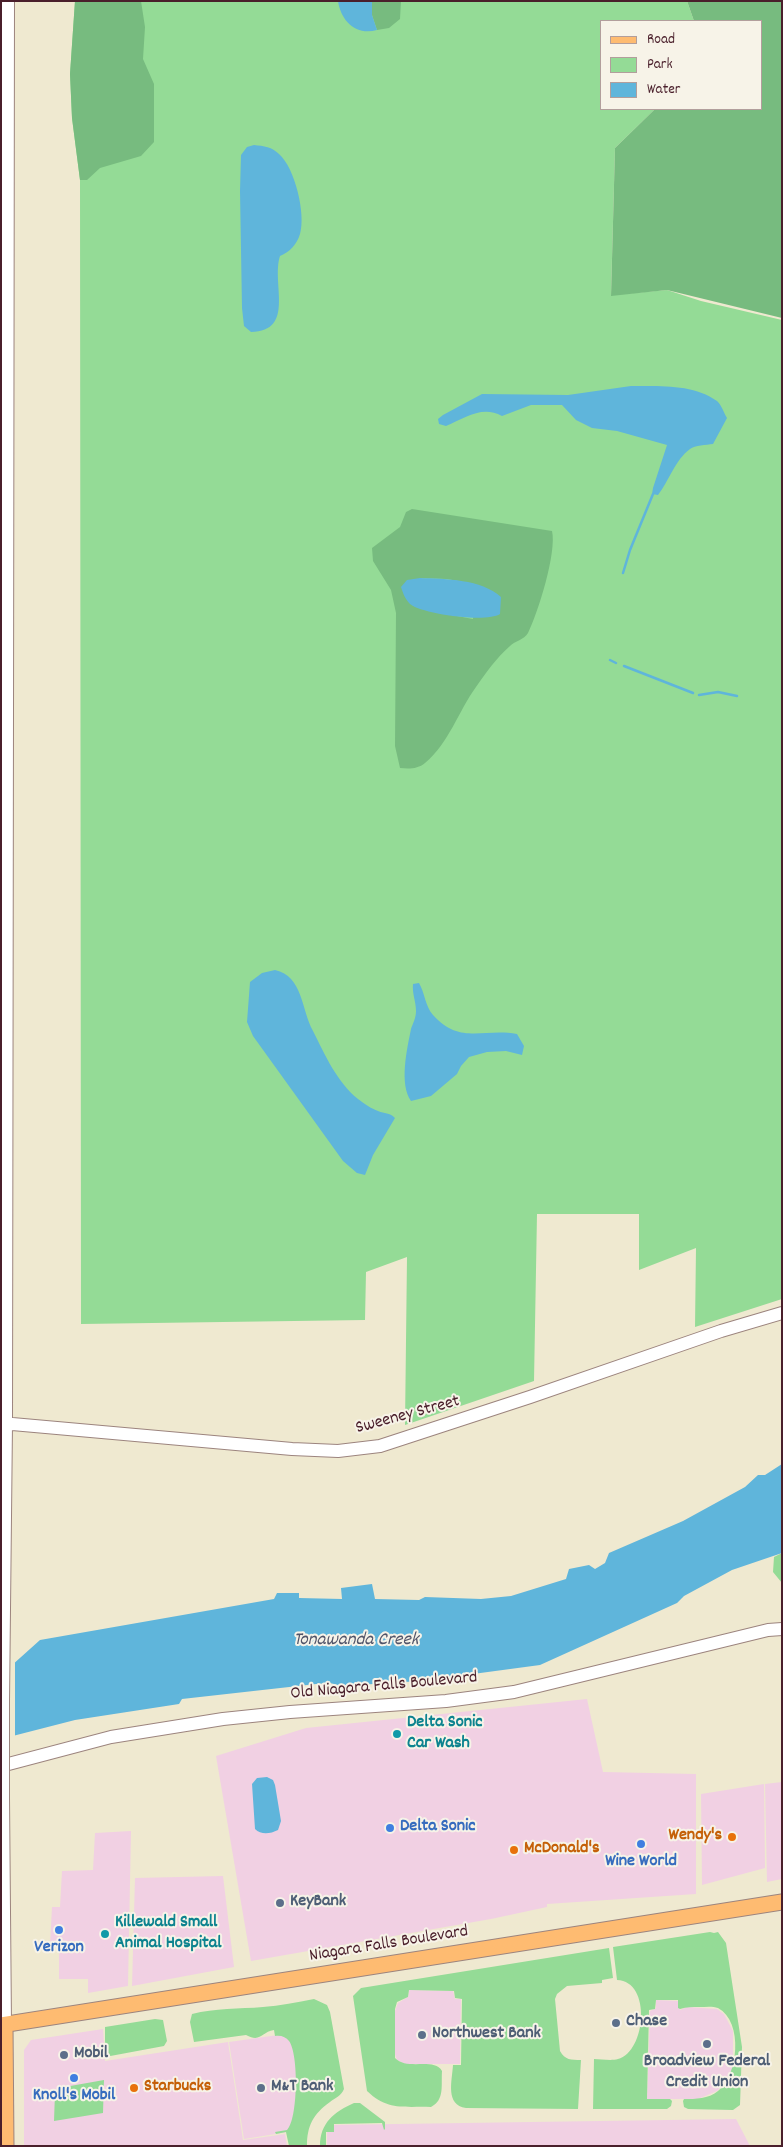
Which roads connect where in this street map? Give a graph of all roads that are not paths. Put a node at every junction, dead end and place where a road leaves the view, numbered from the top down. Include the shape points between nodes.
1 (8, 1) edge
2 (782, 1313) edge
3 (4, 1424) edge
4 (782, 1629) edge
5 (2, 1701) edge
6 (1, 1766) edge
7 (2, 1798) edge
8 (782, 1902) edge
9 (3, 2025) edge
10 (6, 2146) edge

1 - 3 street
2 - 3 street, Sweeney Street via 380,1446 338,1451
3 - 5 street
4 - 6 street, Old Niagara Falls Boulevard via 514,1692 446,1701 223,1719 111,1737
5 - 7 street, bridge
7 - 9 street
8 - 9 main road, Niagara Falls Boulevard
9 - 10 main road

